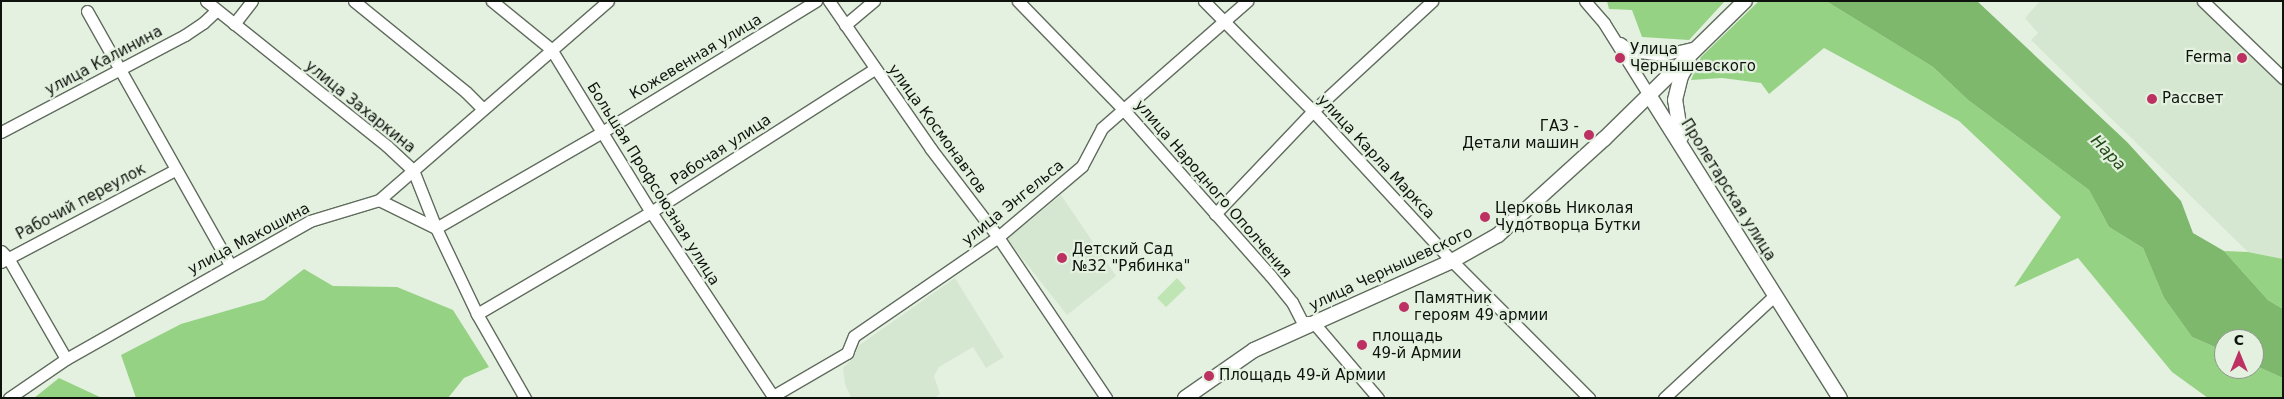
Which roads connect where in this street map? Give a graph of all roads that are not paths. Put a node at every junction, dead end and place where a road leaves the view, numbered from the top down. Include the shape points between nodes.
1 (206, 1) edge
2 (252, 1) edge
3 (354, 1) edge
4 (492, 1) edge
5 (608, 1) edge
6 (816, 1) edge
7 (829, 1) edge
8 (874, 1) edge
9 (1018, 1) edge
10 (1204, 1) edge
11 (1247, 1) edge
12 (1432, 1) edge
13 (1585, 1) edge
14 (1745, 1) edge
15 (2203, 1) edge
16 (217, 10) junction
17 (88, 11) dead end
18 (1225, 22) junction
19 (234, 24) junction
20 (845, 24) junction
21 (1615, 40) junction
22 (1697, 47) junction
23 (551, 49) junction
24 (875, 69) junction
25 (120, 70) junction
26 (2283, 78) edge
27 (1649, 95) junction
28 (482, 108) junction
29 (1123, 109) junction
30 (1313, 111) junction
31 (1, 132) edge
32 (602, 132) junction
33 (1685, 152) junction
34 (175, 170) junction
35 (413, 170) junction
36 (379, 200) junction
37 (651, 212) junction
38 (1215, 214) junction
39 (436, 228) junction
40 (998, 237) junction
41 (4, 257) edge
42 (1452, 261) junction
43 (230, 265) junction
44 (1774, 296) junction
45 (477, 314) junction
46 (1314, 322) junction
47 (66, 359) junction
48 (773, 397) edge
49 (9, 398) edge
50 (525, 398) edge
51 (1106, 398) edge
52 (1186, 398) edge
53 (1378, 398) edge
54 (1589, 398) edge
55 (1664, 398) edge
56 (1840, 398) edge

1 - 16 street, улица Захаркина
2 - 19 street
3 - 28 street
4 - 23 street, Большая Профсоюзная улица
5 - 23 street, улица Макошина
6 - 32 street, Кожевенная улица
7 - 20 street, улица Космонавтов
8 - 20 street
9 - 29 street, улица Народного Ополчения
10 - 18 street, улица Карла Маркса
11 - 18 street, улица Энгельса
12 - 30 street
13 - 21 street, Пролетарская улица
14 - 22 main road, улица Чернышевского
15 - 26 street
16 - 19 street, улица Захаркина
16 - 25 street, улица Калинина via 197,27
17 - 25 street
18 - 29 street, улица Энгельса
18 - 30 street, улица Карла Маркса
19 - 35 street, улица Захаркина
20 - 24 street, улица Космонавтов
21 - 22 street via 1631,51 1645,54 1678,53
21 - 27 street, Пролетарская улица
22 - 27 main road, улица Чернышевского
22 - 33 main road via 1681,76 1675,100
23 - 28 street, улица Макошина
23 - 32 street, Большая Профсоюзная улица
24 - 37 street, Рабочая улица
24 - 40 street, улица Космонавтов
25 - 31 street, улица Калинина
25 - 34 street
27 - 33 main road, Пролетарская улица
27 - 42 main road, улица Чернышевского via 1498,235
28 - 35 street, улица Макошина
29 - 38 street, улица Народного Ополчения
29 - 40 street, улица Энгельса via 1102,128 1082,166
30 - 38 street
30 - 42 street, улица Карла Маркса
32 - 37 street, Большая Профсоюзная улица
32 - 39 street, Кожевенная улица
33 - 44 main road, Пролетарская улица
34 - 41 street, Рабочий переулок
34 - 43 street
35 - 36 street, улица Макошина
35 - 39 street, улица Захаркина
36 - 39 street
36 - 43 street, улица Макошина via 310,220
37 - 45 street, Рабочая улица
37 - 48 street, Большая Профсоюзная улица
38 - 46 street, улица Народного Ополчения via 1292,302 1302,322
39 - 45 street, улица Захаркина
40 - 48 street, улица Энгельса via 854,336 847,353
40 - 51 street, улица Космонавтов
41 - 47 street
42 - 46 main road, улица Чернышевского
42 - 54 street, улица Карла Маркса
43 - 47 street, улица Макошина
44 - 55 street
44 - 56 main road, Пролетарская улица
45 - 50 street, улица Захаркина
46 - 52 main road, улица Чернышевского via 1254,350
46 - 53 street, улица Народного Ополчения
47 - 49 street, улица Макошина

